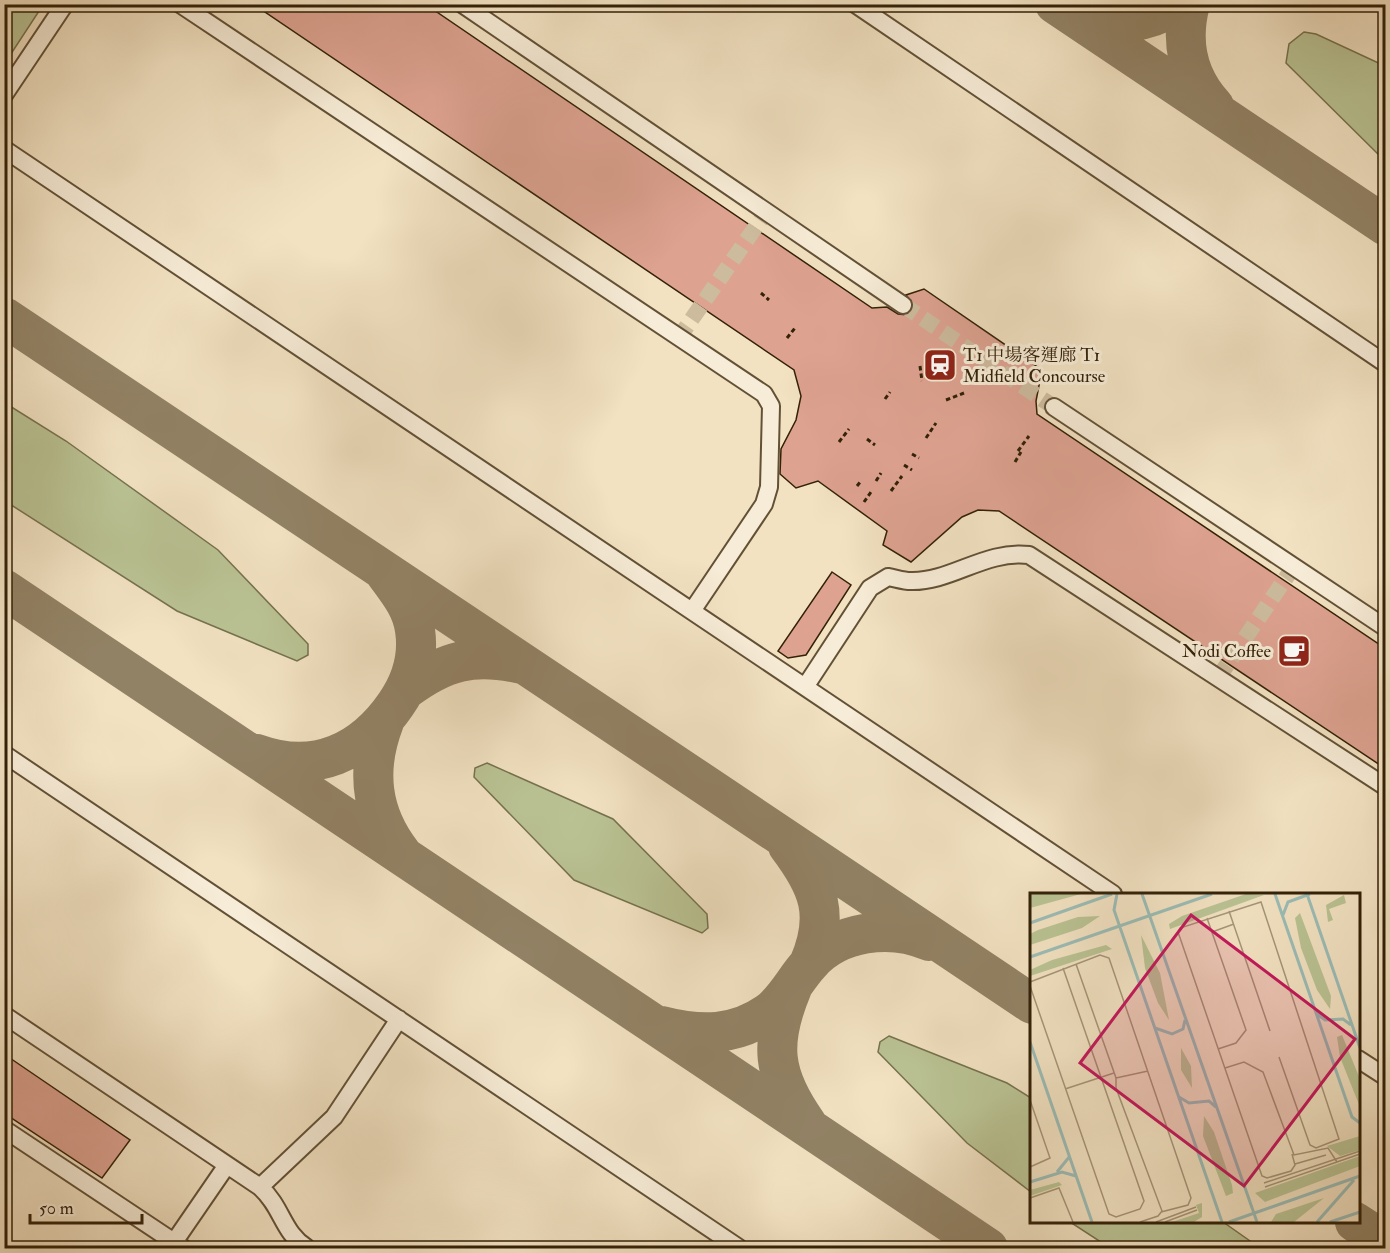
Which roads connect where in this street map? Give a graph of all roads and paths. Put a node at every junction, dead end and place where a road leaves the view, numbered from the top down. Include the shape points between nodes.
1 (64, 4) edge
2 (462, 4) edge
3 (855, 4) edge
4 (180, 5) edge
5 (4, 95) edge
6 (4, 149) edge
7 (761, 293) dead end
8 (769, 300) dead end
9 (903, 305) tunnel mouth
10 (795, 328) dead end
11 (787, 338) dead end
12 (1386, 364) edge
13 (920, 366) dead end
14 (922, 381) dead end
15 (890, 392) dead end
16 (964, 393) dead end
17 (885, 399) dead end
18 (946, 400) dead end
19 (1054, 407) tunnel mouth
20 (936, 423) dead end
21 (849, 429) dead end
22 (1029, 436) dead end
23 (926, 438) dead end
24 (867, 439) dead end
25 (839, 442) dead end
26 (875, 445) dead end
27 (912, 454) dead end
28 (919, 458) dead end
29 (1015, 462) dead end
30 (904, 465) dead end
31 (912, 470) dead end
32 (881, 473) dead end
33 (902, 476) dead end
34 (861, 481) dead end
35 (876, 481) dead end
36 (857, 486) dead end
37 (891, 491) dead end
38 (871, 492) dead end
39 (864, 502) dead end
40 (692, 611) junction
41 (1386, 628) edge
42 (805, 687) junction
43 (4, 754) edge
44 (1386, 787) edge
45 (1112, 893) edge
46 (4, 1016) edge
47 (399, 1019) junction
48 (1360, 1060) edge
49 (1386, 1077) edge
50 (4, 1129) edge
51 (227, 1165) junction
52 (260, 1187) junction
53 (175, 1246) edge
54 (307, 1248) edge
55 (739, 1248) edge

1 - 5 lane
2 - 9 lane
3 - 12 lane
4 - 40 lane via 764,394 771,406 770,487 764,504
6 - 40 lane
7 - 8 path
10 - 11 path
13 - 14 path
15 - 17 path
16 - 18 path
19 - 41 lane
20 - 23 path
21 - 25 path
22 - 29 path
24 - 26 path
27 - 28 path
30 - 31 path
32 - 35 path
33 - 37 path
34 - 36 path
38 - 39 path
40 - 42 lane
42 - 44 lane via 870,588 888,577 930,579 1009,553 1029,555
42 - 45 lane
43 - 47 lane
46 - 51 lane
47 - 52 lane via 334,1117
47 - 55 lane
48 - 49 lane
50 - 53 lane
51 - 52 lane
51 - 53 lane
52 - 54 lane via 279,1206 291,1234

